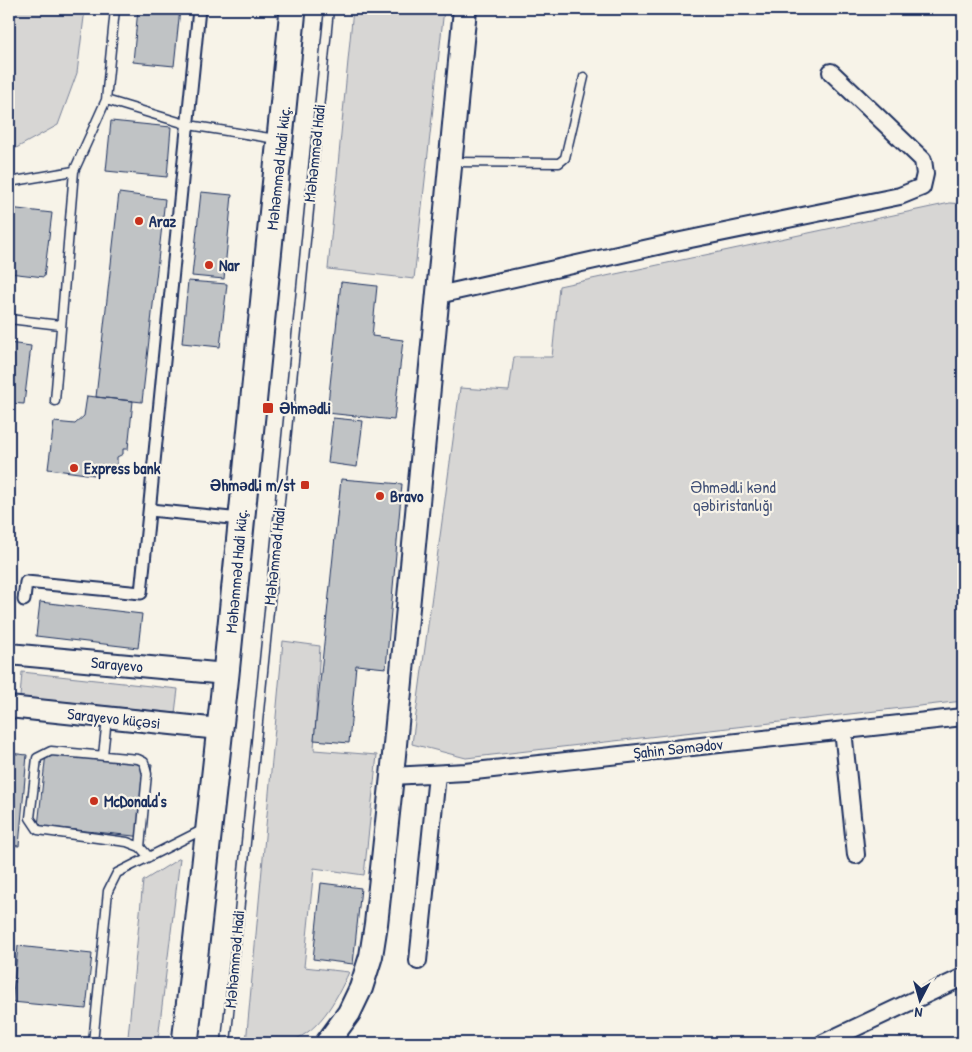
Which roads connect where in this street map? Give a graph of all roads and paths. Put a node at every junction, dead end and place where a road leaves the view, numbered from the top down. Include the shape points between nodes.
1 (115, 9) edge
2 (199, 9) edge
3 (293, 9) edge
4 (329, 9) edge
5 (465, 9) edge
6 (831, 72) dead end
7 (584, 77) dead end
8 (106, 100) junction
9 (189, 125) junction
10 (281, 140) junction
11 (451, 162) junction
12 (74, 171) junction
13 (9, 182) edge
14 (438, 295) junction
15 (9, 319) edge
16 (60, 325) junction
17 (55, 401) dead end
18 (150, 510) junction
19 (240, 519) junction
20 (24, 600) dead end
21 (9, 654) edge
22 (226, 674) junction
23 (9, 707) edge
24 (107, 717) junction
25 (963, 717) edge
26 (220, 729) junction
27 (842, 730) junction
28 (103, 755) junction
29 (437, 775) junction
30 (392, 776) junction
31 (208, 827) junction
32 (140, 847) junction
33 (856, 855) dead end
34 (149, 857) junction
35 (418, 961) dead end
36 (963, 977) edge
37 (328, 1040) edge
38 (93, 1043) edge
39 (185, 1043) edge
40 (226, 1043) edge
41 (823, 1043) edge

1 - 8 lane
2 - 9 street
3 - 10 main road, Məhəmməd Hadi küç.
4 - 40 lane, Məhəmməd Hadi
5 - 11 main road
6 - 14 street via 923,160 925,174 922,187 900,196
7 - 11 lane via 565,158 559,163
8 - 9 lane
8 - 12 lane
9 - 10 lane
9 - 18 street
10 - 19 main road, Məhəmməd Hadi küç.
11 - 14 main road
12 - 13 lane
12 - 16 lane
14 - 30 main road
15 - 16 lane
16 - 17 lane
18 - 19 street
18 - 20 street via 141,593 26,582
19 - 22 main road, Məhəmməd Hadi küç.
21 - 22 street, Sarayevo
22 - 26 main road, Məhəmməd Hadi küç.
23 - 24 street, Sarayevo küçəsi
24 - 26 street, Sarayevo küçəsi
24 - 28 lane
25 - 27 street, Şahin Səmədov
26 - 31 main road, Məhəmməd Hadi küç.
27 - 29 street, Şahin Səmədov
27 - 33 street
28 - 32 lane via 138,759 147,767
28 - 32 lane via 51,751 37,758 30,818 43,832 127,842
29 - 30 street, Şahin Səmədov
29 - 35 street
30 - 37 main road via 371,956 349,1013
31 - 34 lane
31 - 39 main road, Məhəmməd Hadi küç.
32 - 34 lane
34 - 38 lane via 117,873 108,891
36 - 41 street

